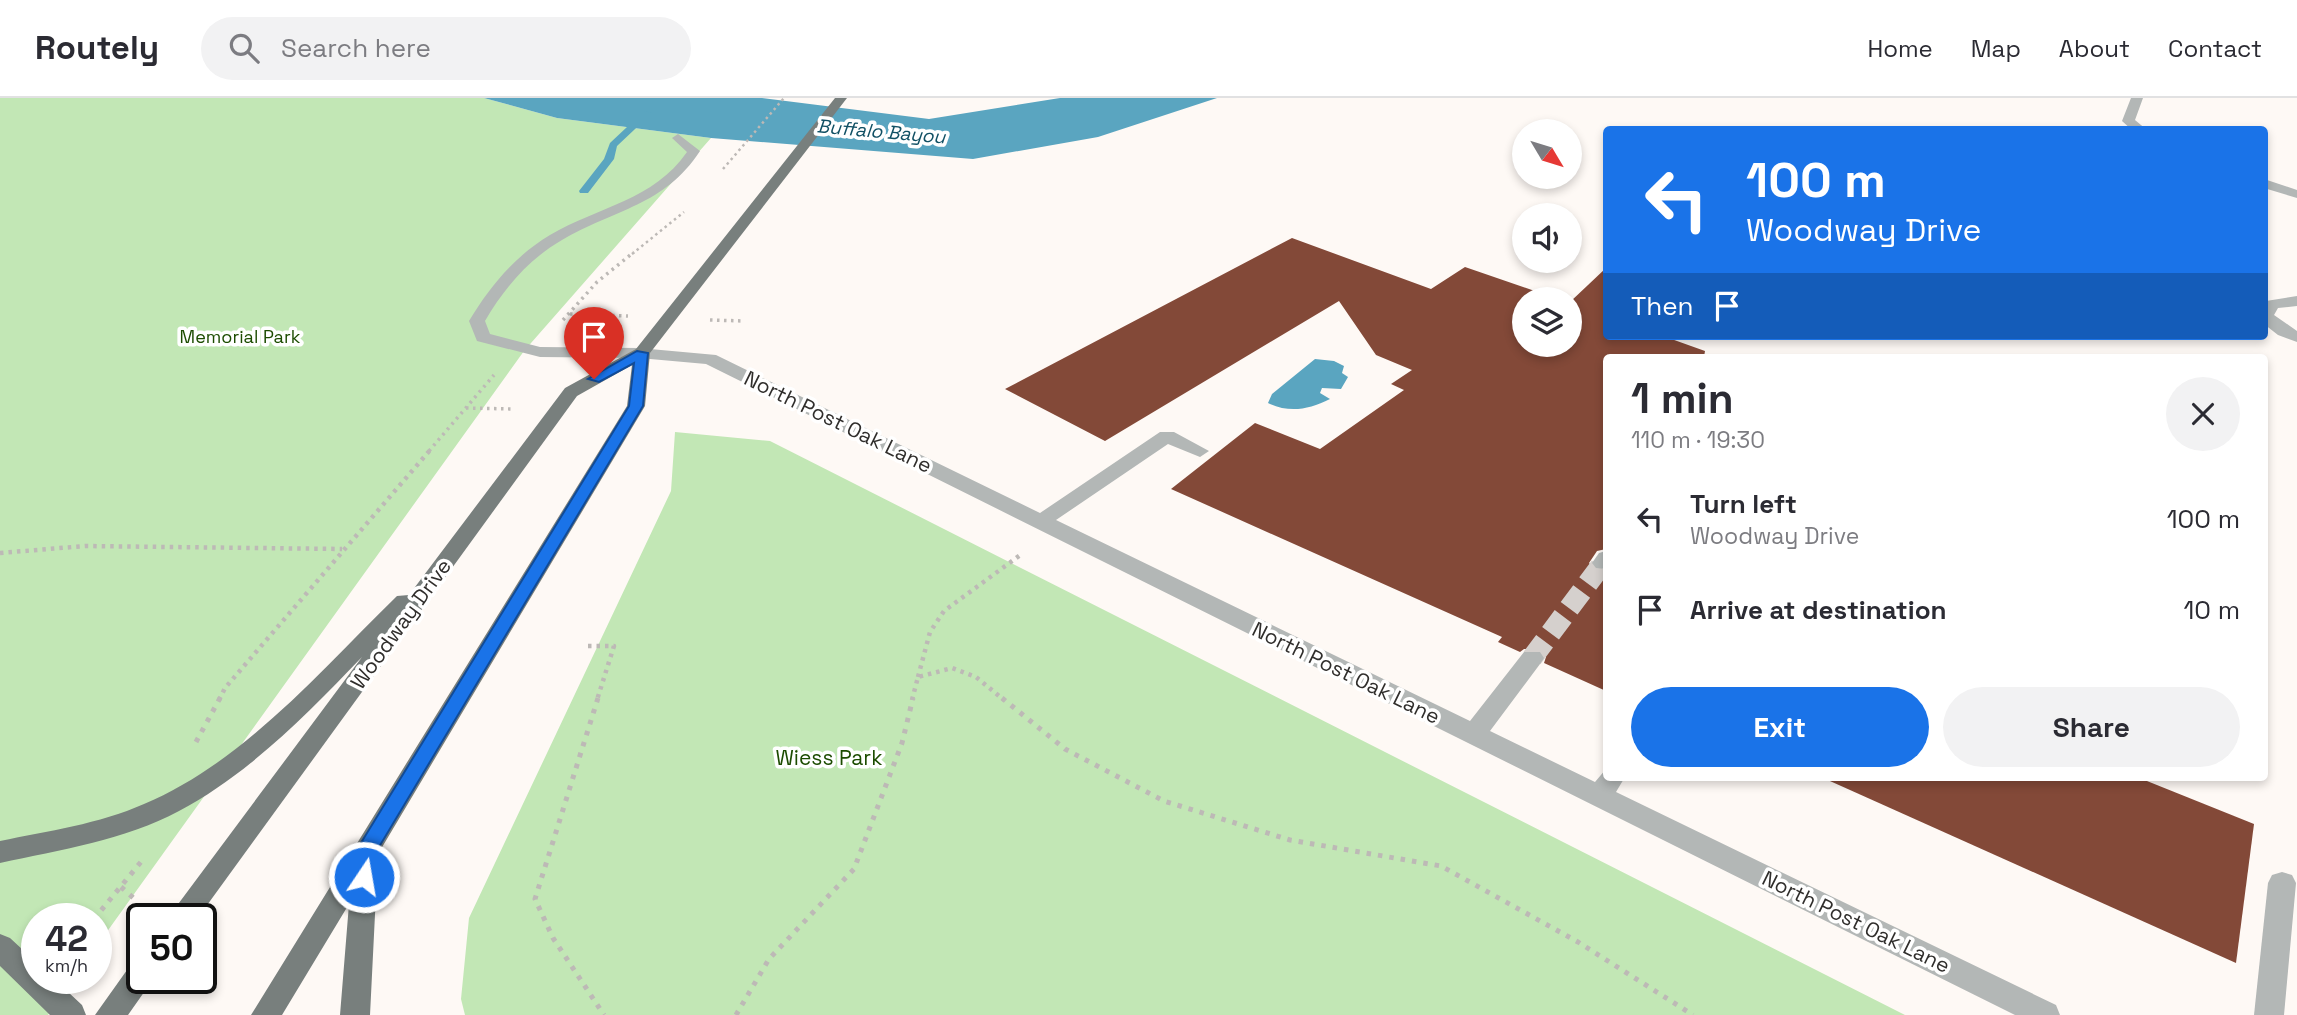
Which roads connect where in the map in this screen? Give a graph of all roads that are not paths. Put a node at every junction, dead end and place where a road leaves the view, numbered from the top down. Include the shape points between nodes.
1 (841, 98) edge
2 (2137, 98) edge
3 (2135, 126) edge
4 (678, 138) dead end
5 (2268, 184) edge
6 (2297, 194) edge
7 (2297, 300) edge
8 (2268, 311) edge
9 (2268, 319) edge
10 (2297, 337) edge
11 (642, 353) junction
12 (1200, 452) dead end
13 (1048, 526) junction
14 (446, 561) junction
15 (1532, 658) tunnel mouth
16 (1473, 735) junction
17 (1606, 787) edge
18 (366, 851) junction
19 (0, 852) edge
20 (2282, 883) dead end
21 (193, 903) edge
22 (0, 947) edge
23 (126, 994) edge
24 (71, 1015) edge
25 (110, 1015) edge
26 (266, 1015) edge
27 (355, 1015) edge
28 (2045, 1015) edge
29 (2269, 1015) edge

1 - 11 main road, Woodway Drive
2 - 3 street via 2128,121
4 - 11 street, North Post Oak Lane via 694,151 674,180 558,237 523,261 493,292 477,321 483,337 516,349 558,355
5 - 6 street
7 - 8 street via 2272,304
9 - 10 street
11 - 13 street, North Post Oak Lane via 710,359
11 - 14 main road, Woodway Drive via 571,393
11 - 18 main road via 636,406
12 - 13 street via 1167,436
13 - 16 street, North Post Oak Lane
14 - 19 main road via 274,727 218,774 167,805 89,832
14 - 21 main road, Woodway Drive
15 - 16 street
16 - 17 street, North Post Oak Lane
17 - 28 street, North Post Oak Lane
18 - 26 main road
18 - 27 main road
20 - 29 street
22 - 24 main road
23 - 25 main road

